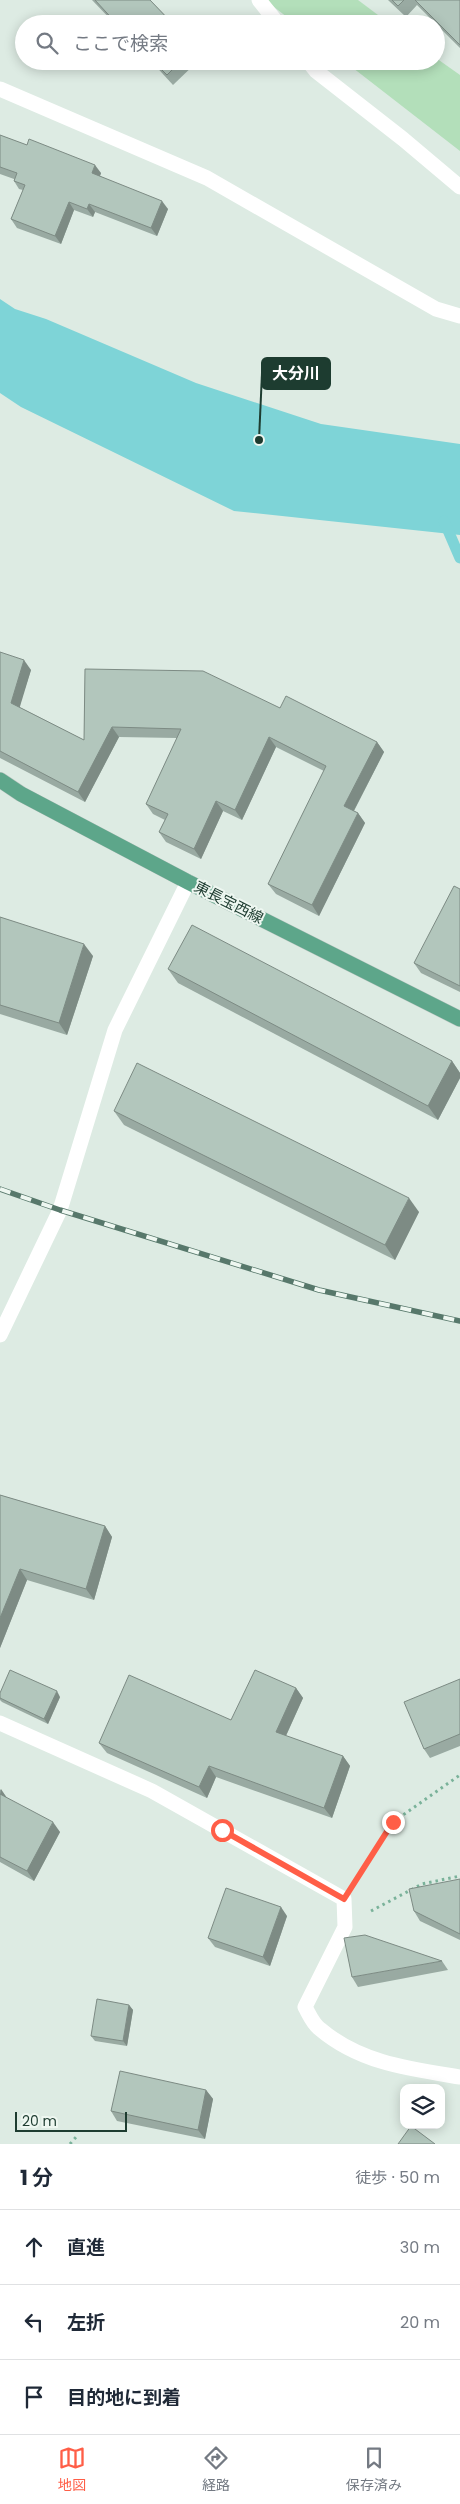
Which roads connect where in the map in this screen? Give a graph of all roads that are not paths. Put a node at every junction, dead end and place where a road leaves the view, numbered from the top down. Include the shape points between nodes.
1 (259, 0) edge
2 (271, 15) edge
3 (315, 70) edge
4 (0, 90) edge
5 (460, 187) edge
6 (460, 316) edge
7 (0, 780) edge
8 (188, 882) junction
9 (460, 1019) edge
10 (0, 1335) edge
11 (0, 1723) edge
12 (460, 2077) edge

1 - 2 street
3 - 5 street
4 - 6 street via 207,178 436,309
7 - 8 main road, 東長宝西線
8 - 9 main road, 東長宝西線
8 - 10 street via 115,1030 60,1210
11 - 12 street via 152,1791 344,1899 345,1927 305,2007 318,2028 352,2051 391,2066

